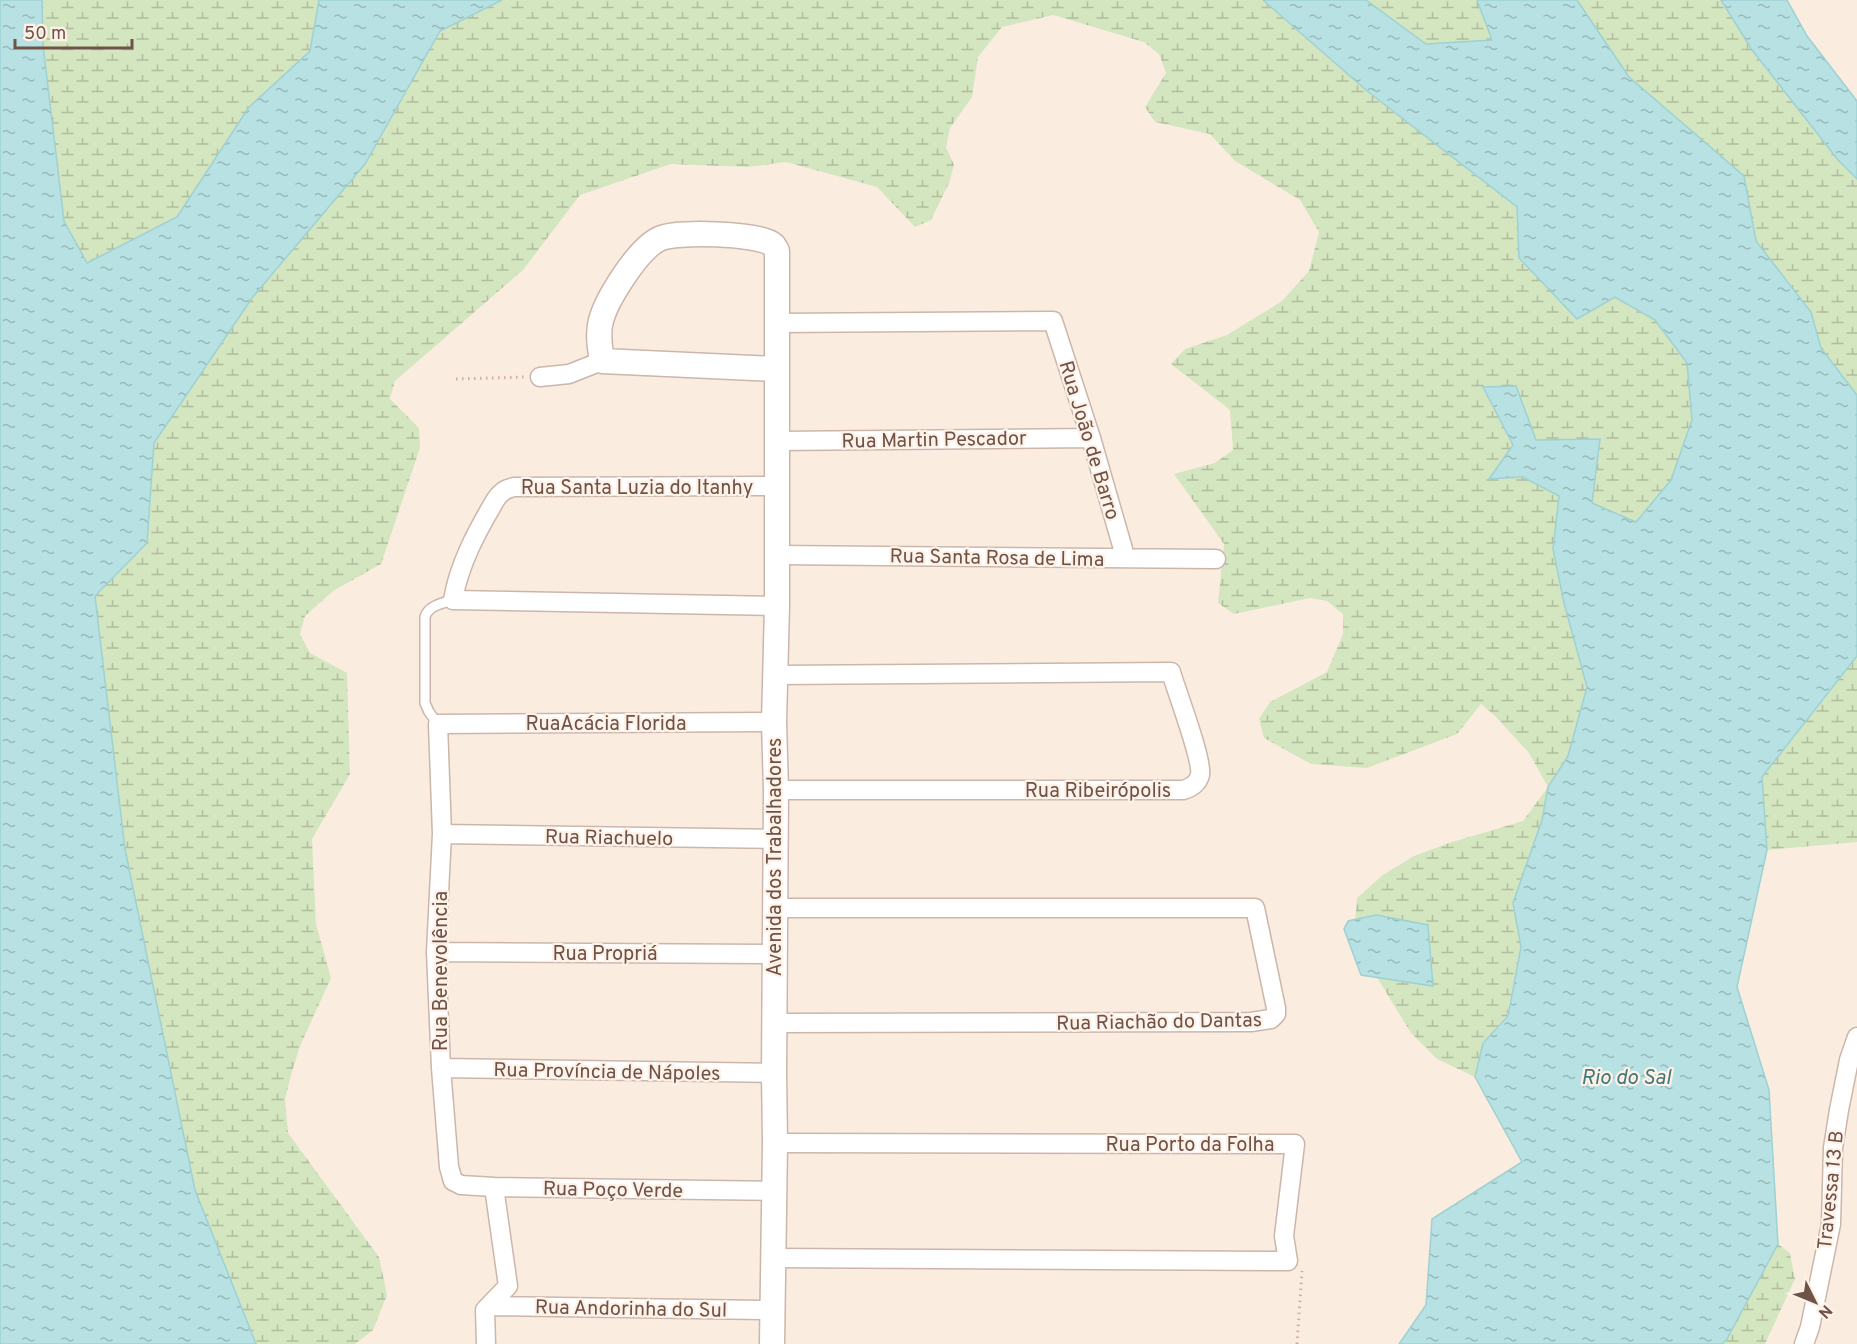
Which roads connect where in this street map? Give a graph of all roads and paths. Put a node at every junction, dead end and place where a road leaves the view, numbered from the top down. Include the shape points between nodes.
1 (778, 323) junction
2 (602, 361) junction
3 (776, 369) junction
4 (540, 377) joint
5 (456, 379) dead end
6 (1091, 438) junction
7 (778, 441) junction
8 (776, 486) junction
9 (777, 555) junction
10 (1119, 558) junction
11 (1216, 559) dead end
12 (453, 600) junction
13 (777, 606) junction
14 (777, 675) junction
15 (774, 722) junction
16 (438, 724) junction
17 (776, 790) junction
18 (442, 834) junction
19 (775, 839) junction
20 (775, 908) junction
21 (436, 952) junction
22 (774, 954) junction
23 (775, 1023) junction
24 (1857, 1037) edge
25 (441, 1068) junction
26 (774, 1073) junction
27 (775, 1143) junction
28 (453, 1181) joint
29 (494, 1187) junction
30 (774, 1191) junction
31 (774, 1258) junction
32 (1288, 1262) junction
33 (490, 1306) junction
34 (772, 1310) junction
35 (486, 1344) edge
36 (772, 1344) edge
37 (1297, 1344) edge
38 (1804, 1344) edge

1 - 2 street, Avenida dos Trabalhadores via 778,259 773,245 737,235 664,237 641,254 609,302 600,323
1 - 3 street, Avenida dos Trabalhadores
1 - 6 street, Rua João de Barro via 1053,321
2 - 3 street
2 - 4 street via 569,374
3 - 7 street, Avenida dos Trabalhadores
4 - 5 path
6 - 7 street, Rua Martin Pescador
6 - 10 street, Rua João de Barro via 1123,549
7 - 8 street, Avenida dos Trabalhadores
8 - 9 street, Avenida dos Trabalhadores
8 - 12 street, Rua Santa Luzia do Itanhy via 504,490 464,559
9 - 10 street, Rua Santa Rosa de Lima
9 - 13 street, Avenida dos Trabalhadores
10 - 11 street, Rua Santa Rosa de Lima
12 - 13 street
12 - 16 lane via 432,608 425,617 425,703
13 - 14 street, Avenida dos Trabalhadores
14 - 15 street, Avenida dos Trabalhadores
14 - 17 street, Rua Ribeirópolis via 1170,672 1196,751 1200,776 1183,790
15 - 16 street, RuaAcácia Florida
15 - 17 street, Avenida dos Trabalhadores
16 - 18 street, Rua Benevolência
17 - 19 street, Avenida dos Trabalhadores
18 - 19 street, Rua Riachuelo
18 - 21 street, Rua Benevolência
19 - 20 street, Avenida dos Trabalhadores
20 - 22 street, Avenida dos Trabalhadores
20 - 23 street, Rua Riachão do Dantas via 1255,908 1276,1008 1271,1019 1251,1022
21 - 22 street, Rua Propriá
21 - 25 street, Rua Benevolência
22 - 23 street, Avenida dos Trabalhadores
23 - 26 street, Avenida dos Trabalhadores
24 - 38 street, Travessa 13 B via 1833,1148 1831,1224
25 - 26 street, Rua Província de Nápoles
25 - 28 street, Rua Benevolência via 448,1167
26 - 27 street, Avenida dos Trabalhadores
27 - 30 street, Avenida dos Trabalhadores
27 - 32 street, Rua Porto da Folha via 1295,1144 1284,1236
28 - 29 street, Rua Poço Verde
29 - 30 street, Rua Poço Verde
29 - 33 street via 508,1286
30 - 31 street, Avenida dos Trabalhadores
31 - 32 street
31 - 34 street, Avenida dos Trabalhadores
32 - 37 path via 1302,1269
33 - 34 street, Rua Andorinha do Sul
33 - 35 street via 485,1310
34 - 36 street, Avenida dos Trabalhadores

